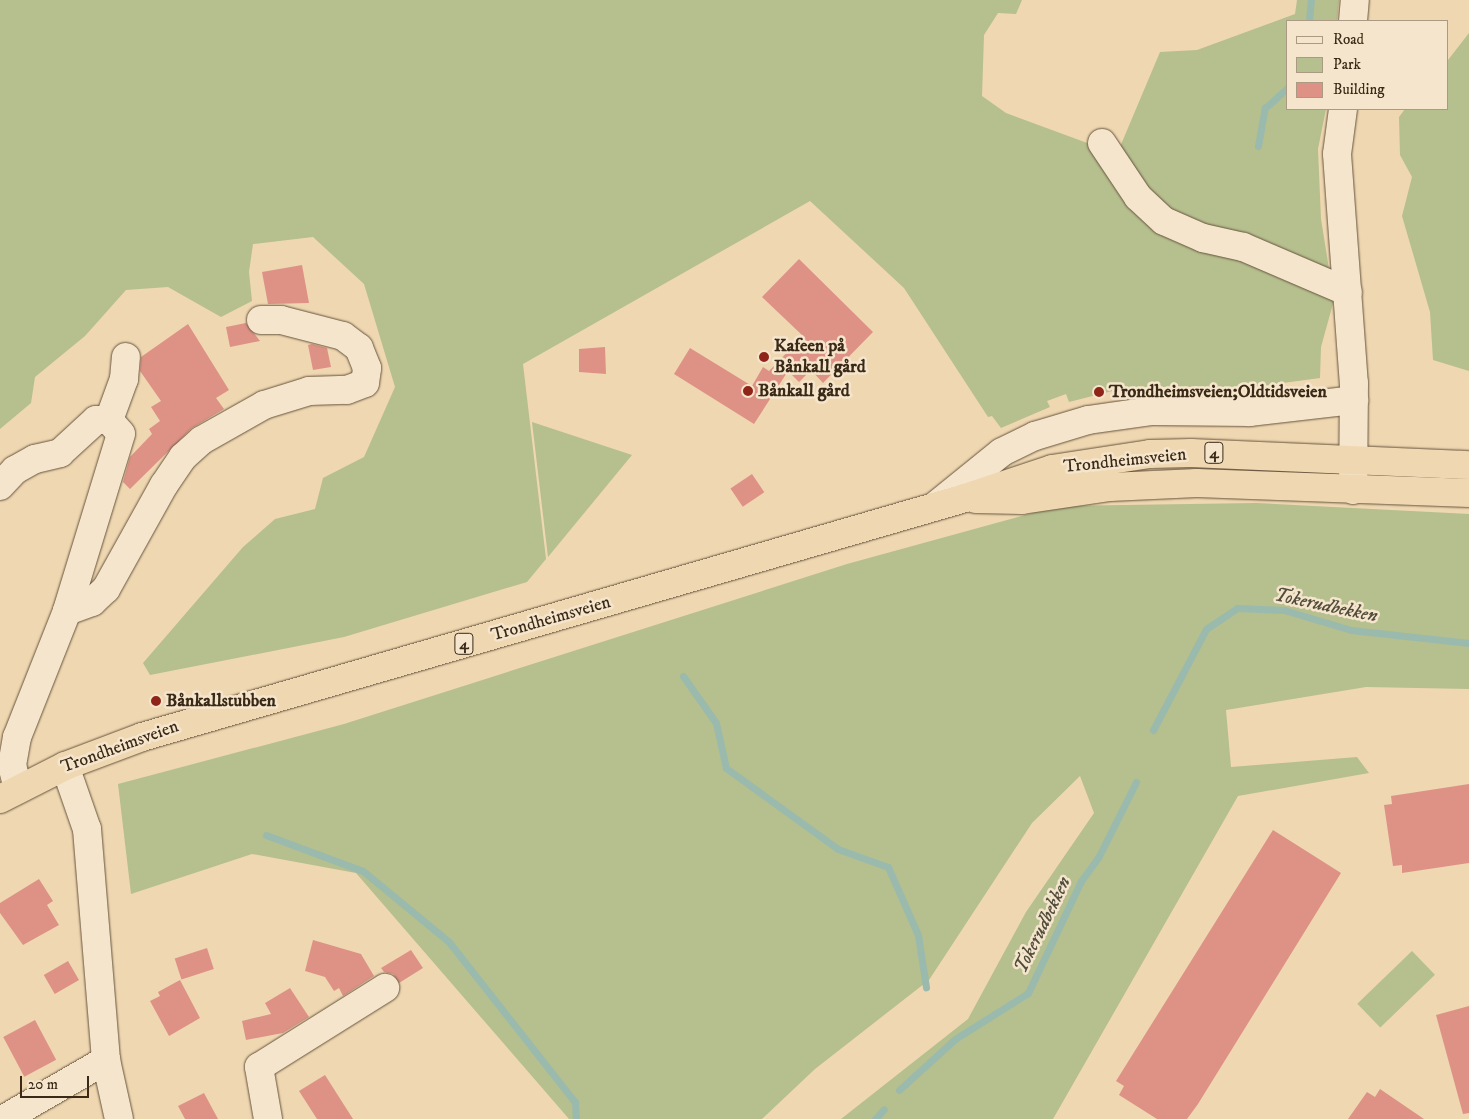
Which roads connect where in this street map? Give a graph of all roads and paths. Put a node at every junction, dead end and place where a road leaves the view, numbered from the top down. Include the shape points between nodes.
1 (1355, 0) edge
2 (1353, 20) edge
3 (1343, 110) edge
4 (1102, 143) dead end
5 (1348, 292) junction
6 (261, 320) dead end
7 (126, 357) dead end
8 (1354, 400) junction
9 (109, 420) junction
10 (1354, 461) junction
11 (1469, 465) edge
12 (0, 486) edge
13 (1353, 490) junction
14 (1469, 494) edge
15 (965, 498) junction
16 (934, 507) junction
17 (67, 611) junction
18 (65, 766) junction
19 (9, 794) edge
20 (385, 988) dead end
21 (106, 1060) junction
22 (4, 1119) edge
23 (119, 1119) edge
24 (268, 1119) edge

1 - 2 street
3 - 5 street via 1337,154
4 - 5 street via 1138,197 1164,221 1203,238 1243,247
5 - 8 street
6 - 17 street via 281,320 343,336 359,348 367,368 365,382 347,390 309,392 264,405 202,440 182,457 106,589 92,602
7 - 9 street via 124,379
8 - 10 street
8 - 16 street via 1250,412 1118,415 1060,427 1002,452
9 - 12 street via 96,420 60,453 34,459 15,470
9 - 17 street via 121,434 117,456 102,491
10 - 11 highway, Trondheimsveien / 4
10 - 13 street
10 - 15 highway, Trondheimsveien / 4 via 1234,454 1150,454 1052,469
13 - 14 highway, Trondheimsveien / 4
13 - 15 highway, Trondheimsveien / 4 via 1197,483 1110,487 1022,500
15 - 16 highway, Trondheimsveien / 4
16 - 18 highway, Trondheimsveien / 4 via 203,719
17 - 19 street via 17,737
18 - 19 highway, Trondheimsveien / 4
18 - 21 street via 82,811 91,854
20 - 24 street via 259,1067
21 - 22 street
21 - 23 street

